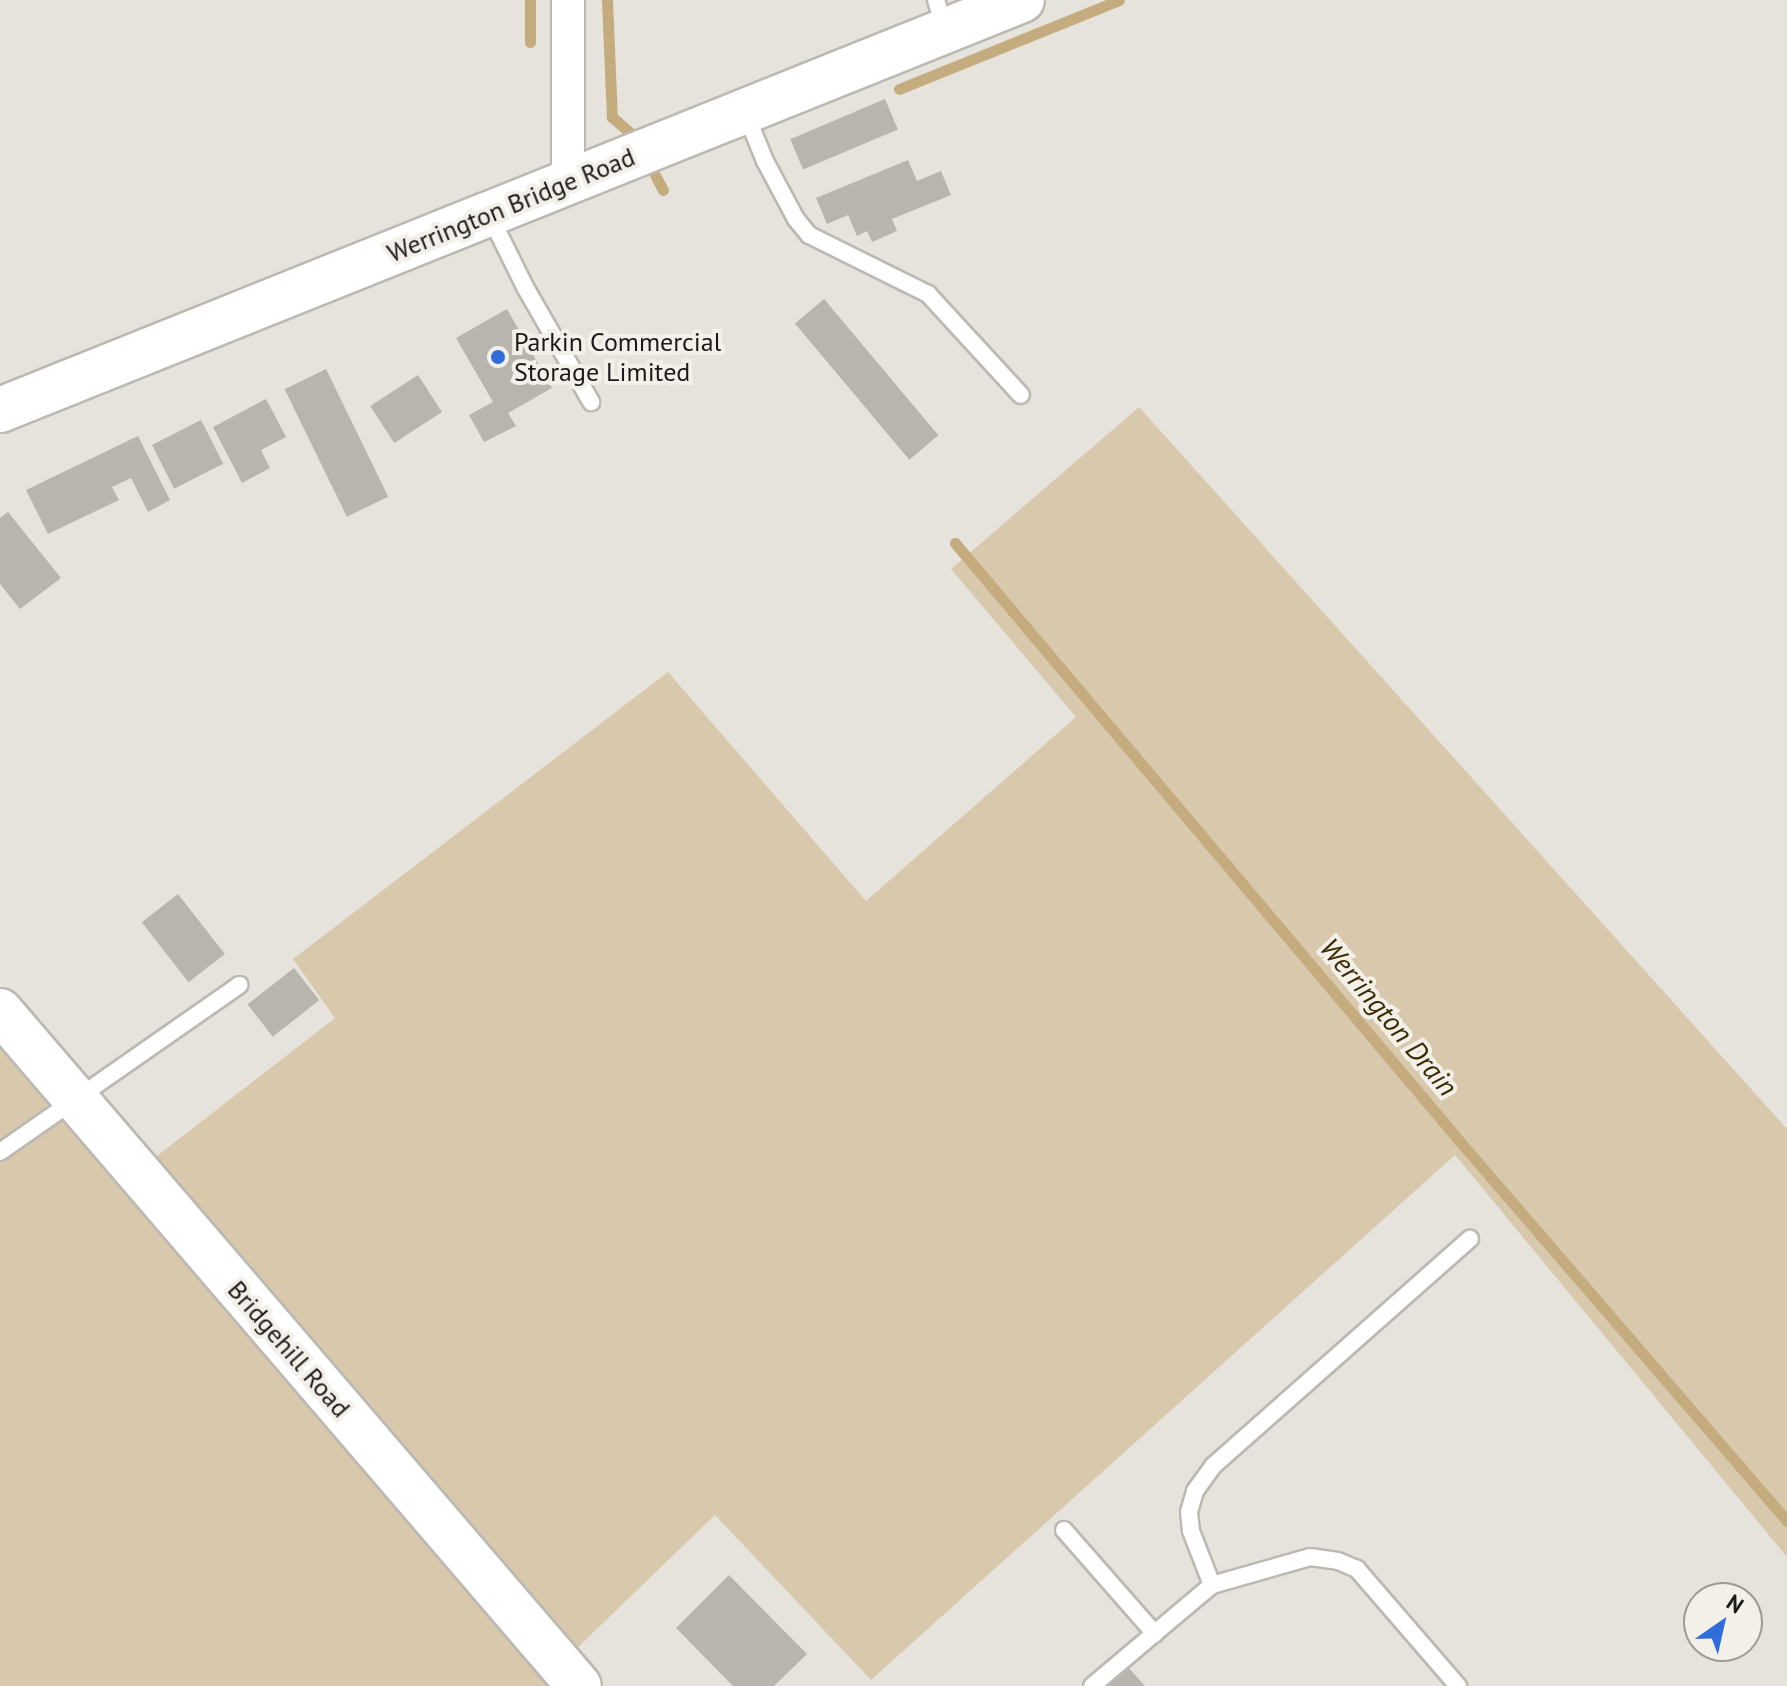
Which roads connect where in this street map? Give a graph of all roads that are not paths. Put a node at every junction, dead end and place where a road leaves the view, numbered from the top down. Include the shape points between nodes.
1 (568, 0) edge
2 (1022, 0) edge
3 (941, 15) edge
4 (744, 111) junction
5 (568, 182) junction
6 (488, 213) junction
7 (1021, 395) dead end
8 (591, 402) dead end
9 (0, 410) edge
10 (239, 985) dead end
11 (0, 1011) edge
12 (74, 1098) junction
13 (0, 1152) edge
14 (1470, 1239) dead end
15 (1064, 1530) dead end
16 (1212, 1585) junction
17 (1155, 1634) junction
18 (579, 1686) edge
19 (1092, 1686) edge
20 (1458, 1686) edge

1 - 5 street
2 - 3 street, Werrington Bridge Road
3 - 4 street, Werrington Bridge Road
4 - 5 street, Werrington Bridge Road
4 - 7 lane via 765,161 809,235 928,294
5 - 6 street, Werrington Bridge Road
6 - 8 lane
6 - 9 street, Werrington Bridge Road
10 - 12 lane
11 - 12 street, Bridgehill Road
12 - 13 lane
12 - 18 street, Bridgehill Road
14 - 16 lane via 1213,1466 1195,1491 1189,1512
15 - 17 lane
16 - 17 lane
16 - 20 lane via 1310,1557 1338,1561 1357,1569
17 - 19 lane

